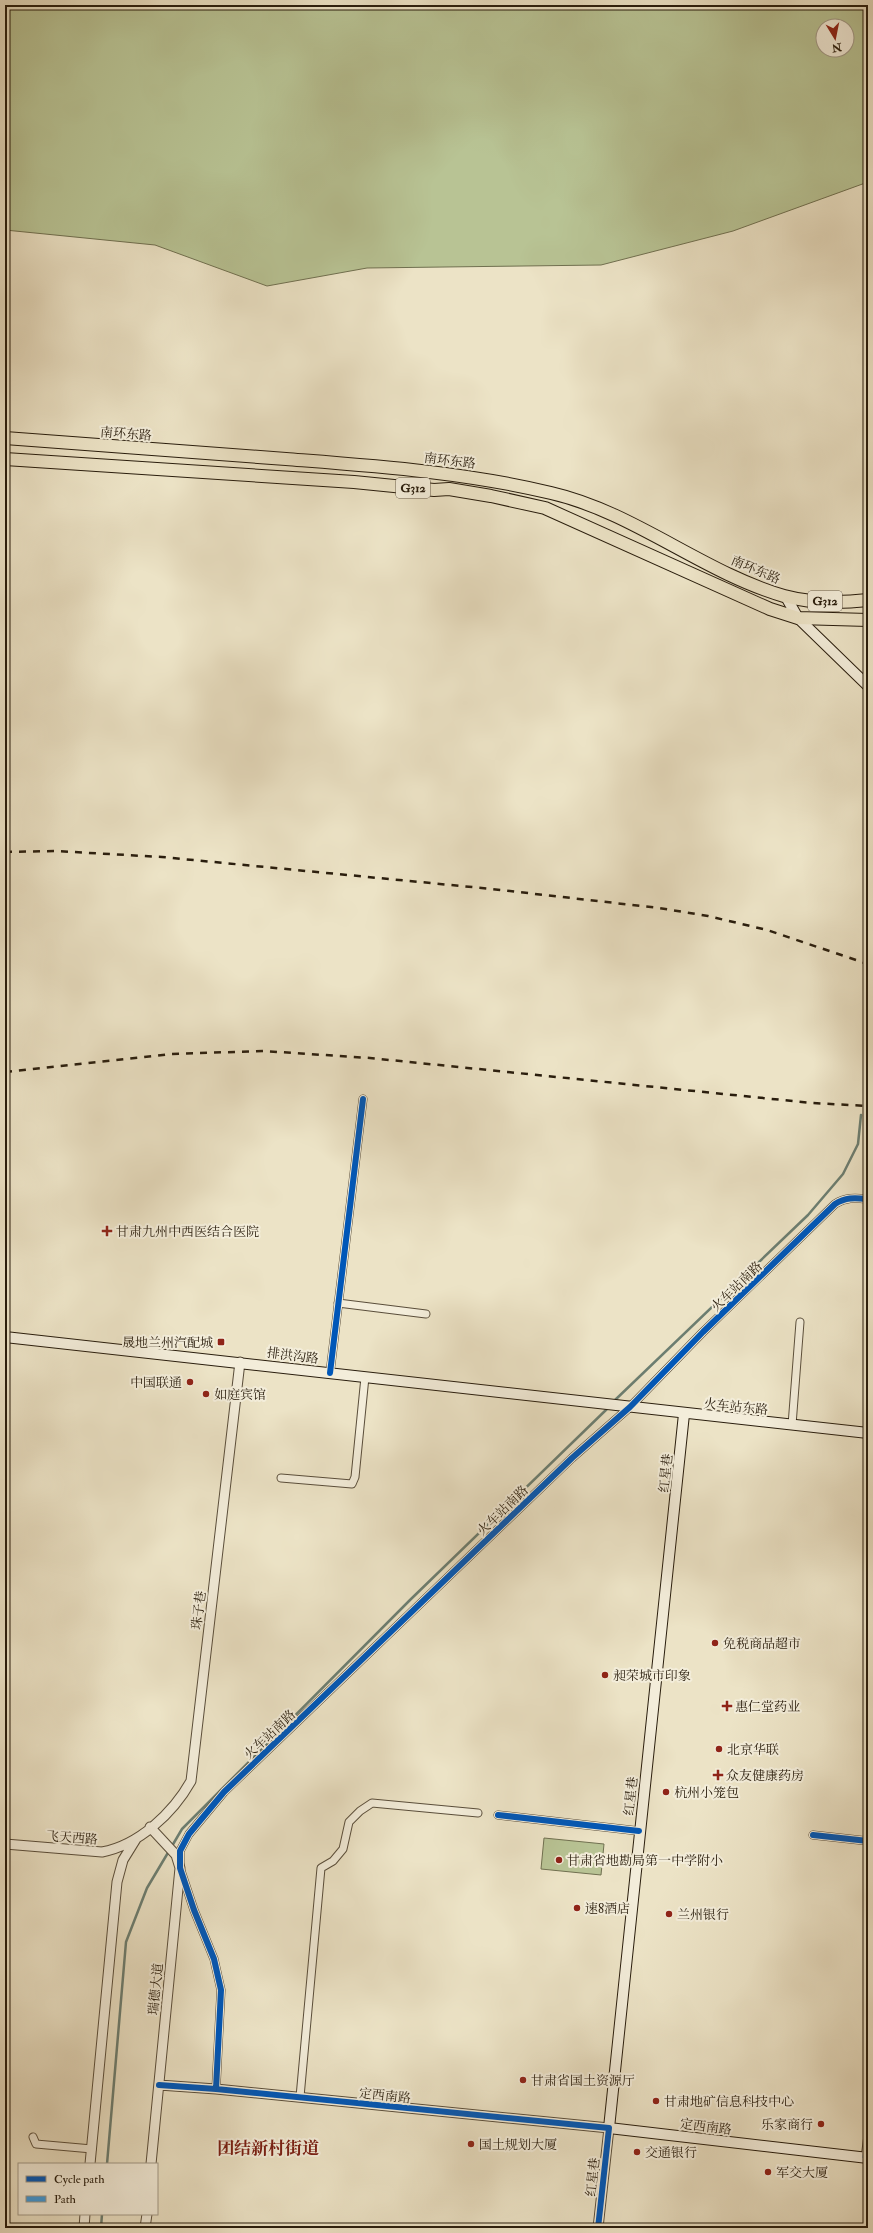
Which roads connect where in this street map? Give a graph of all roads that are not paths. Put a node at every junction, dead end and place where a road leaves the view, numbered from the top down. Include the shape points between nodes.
1 (5, 438) edge
2 (5, 459) edge
3 (786, 597) junction
4 (868, 600) edge
5 (798, 618) junction
6 (868, 620) edge
7 (868, 686) edge
8 (363, 1099) dead end
9 (868, 1199) edge
10 (338, 1303) junction
11 (426, 1314) dead end
12 (800, 1322) dead end
13 (5, 1337) edge
14 (240, 1362) junction
15 (330, 1373) junction
16 (365, 1377) junction
17 (602, 1404) joint
18 (626, 1407) junction
19 (684, 1414) junction
20 (792, 1425) junction
21 (868, 1433) edge
22 (281, 1478) dead end
23 (478, 1813) dead end
24 (498, 1815) dead end
25 (150, 1828) junction
26 (640, 1831) junction
27 (813, 1835) dead end
28 (136, 1839) junction
29 (868, 1841) edge
30 (5, 1844) edge
31 (180, 1868) junction
32 (159, 2085) junction
33 (216, 2089) junction
34 (300, 2097) junction
35 (609, 2128) junction
36 (868, 2135) edge
37 (33, 2137) dead end
38 (92, 2149) junction
39 (867, 2158) edge
40 (90, 2163) edge
41 (151, 2163) edge
42 (85, 2215) edge
43 (147, 2215) edge
44 (84, 2228) edge
45 (145, 2228) edge
46 (598, 2228) edge

1 - 3 highway, 南环东路 / G312 via 354,464 499,481 555,493 612,514 756,587
2 - 5 highway, G312 via 354,482 434,490 449,489 491,496 545,508 770,609
3 - 4 highway, 南环东路 / G312 via 811,601
3 - 5 main road
5 - 6 highway, G312
5 - 7 main road
8 - 10 street
9 - 18 street, 火车站南路 via 842,1199 835,1204
10 - 11 street
10 - 15 street
12 - 20 street
13 - 14 main road, 排洪沟路
14 - 15 main road, 排洪沟路
14 - 25 street, 珠子巷 via 191,1781 182,1796
15 - 16 main road, 排洪沟路
16 - 17 main road, 排洪沟路
16 - 22 street via 355,1477 352,1484
17 - 18 main road, 火车站东路
18 - 19 main road, 火车站东路
18 - 31 street, 火车站南路 via 224,1792 189,1834 180,1851
19 - 20 main road, 火车站东路
19 - 26 main road, 红星巷
20 - 21 main road, 火车站东路
23 - 34 street via 372,1803 349,1822 343,1849 333,1861 321,1868
24 - 26 street
25 - 28 street, 珠子巷
25 - 31 street, 瑞德大道 via 176,1855
26 - 35 main road, 红星巷
27 - 29 street
28 - 30 street, 飞天西路 via 117,1849 102,1852
28 - 38 street via 123,1860 117,1882
31 - 32 street, 瑞德大道
31 - 33 street via 214,1959 221,1990
32 - 33 street, 定西南路
32 - 41 street, 瑞德大道
33 - 34 street, 定西南路
34 - 35 street, 定西南路
35 - 39 main road, 定西南路
35 - 46 street, 红星巷
36 - 39 street
37 - 38 street via 36,2144
38 - 40 street
42 - 44 street
43 - 45 street

